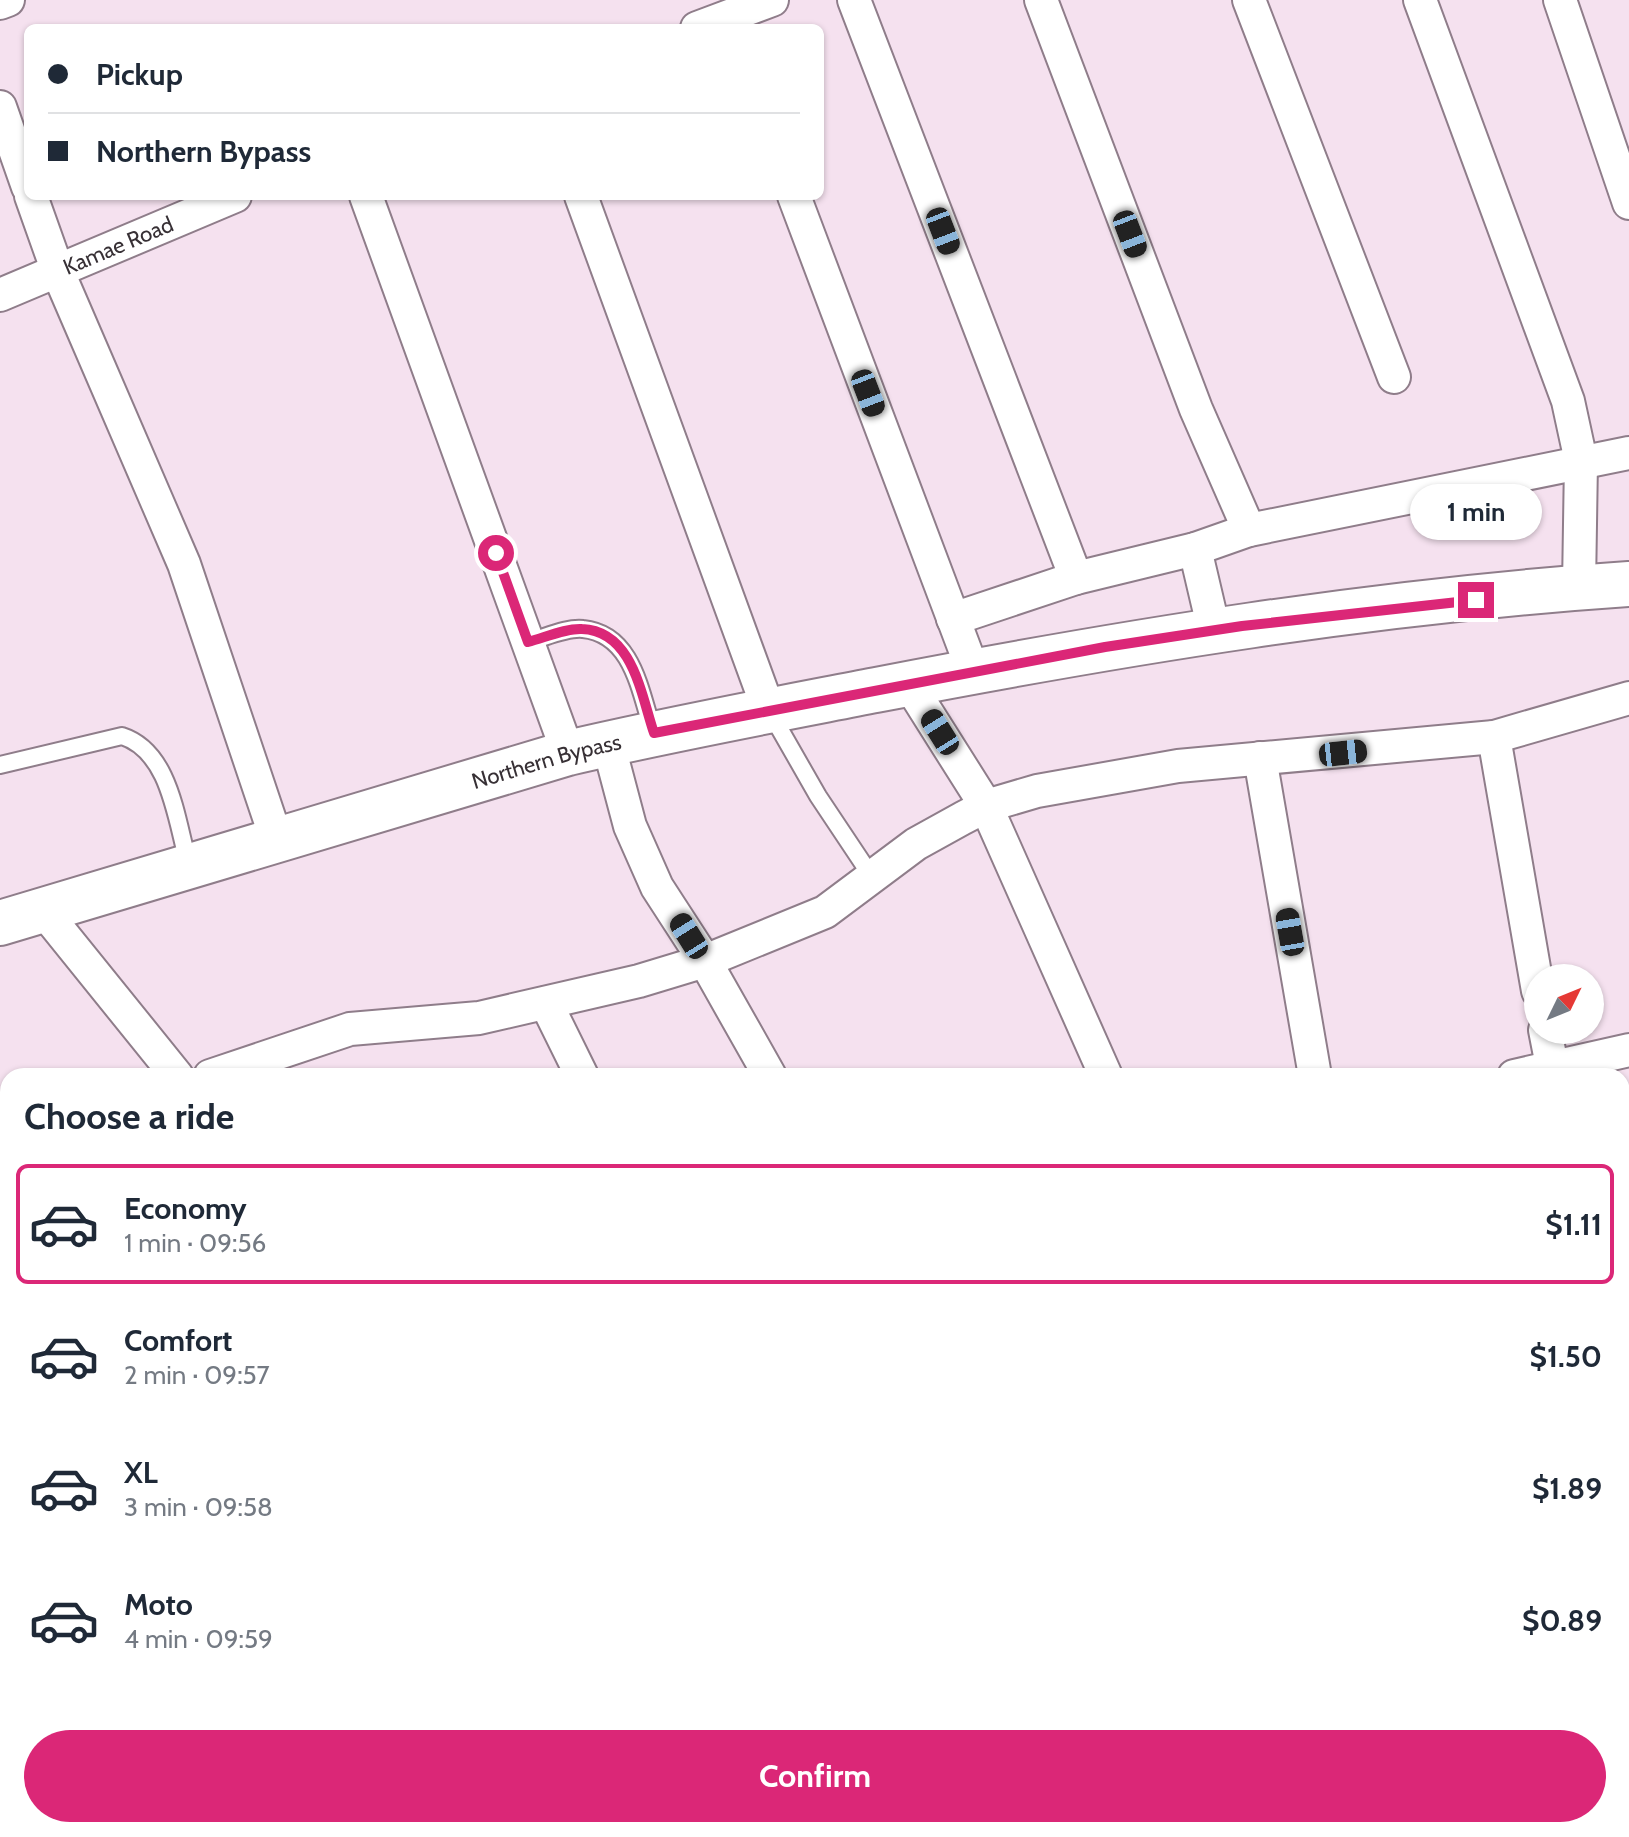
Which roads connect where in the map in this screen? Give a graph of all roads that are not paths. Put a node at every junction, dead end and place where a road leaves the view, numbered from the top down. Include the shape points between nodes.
1 (8, 0) edge
2 (772, 0) edge
3 (854, 0) edge
4 (1041, 0) edge
5 (1249, 0) edge
6 (1420, 0) edge
7 (1560, 0) edge
8 (0, 3) edge
9 (729, 22) edge
10 (0, 107) edge
11 (24, 176) edge
12 (32, 200) edge
13 (226, 200) edge
14 (367, 200) edge
15 (582, 200) edge
16 (796, 200) edge
17 (1629, 203) edge
18 (58, 272) junction
19 (0, 295) edge
20 (1394, 377) dead end
21 (1629, 453) edge
22 (1581, 461) junction
23 (1249, 530) junction
24 (1195, 549) junction
25 (1076, 578) junction
26 (1629, 584) edge
27 (1579, 587) junction
28 (953, 619) junction
29 (1214, 630) junction
30 (528, 642) junction
31 (973, 671) junction
32 (909, 684) junction
33 (1629, 698) edge
34 (769, 711) junction
35 (654, 733) junction
36 (1494, 737) junction
37 (588, 748) junction
38 (1260, 758) junction
39 (0, 765) edge
40 (986, 806) junction
41 (277, 841) junction
42 (190, 867) junction
43 (872, 877) junction
44 (43, 910) junction
45 (0, 923) edge
46 (705, 961) junction
47 (1533, 964) edge
48 (546, 1003) junction
49 (1547, 1044) edge
50 (1629, 1050) edge
51 (171, 1068) edge
52 (234, 1068) edge
53 (578, 1068) edge
54 (765, 1068) edge
55 (1102, 1068) edge
56 (1314, 1068) edge
57 (1551, 1068) edge
58 (1563, 1068) edge
59 (0, 1417) edge
60 (0, 1467) edge

1 - 8 street
2 - 9 street
3 - 25 street
4 - 23 street via 1196,409
5 - 20 street
6 - 22 street via 1568,401
7 - 17 street
10 - 11 street
12 - 18 street
13 - 18 street, Kamae Road
14 - 30 street
15 - 34 street
16 - 28 street
18 - 19 street, Kamae Road
18 - 41 street via 184,564
21 - 22 street
22 - 23 street
22 - 27 street
23 - 24 street
24 - 25 street
24 - 29 street
25 - 28 street
26 - 27 main road, Northern Bypass
27 - 29 main road, Northern Bypass
28 - 31 street
29 - 31 main road, Northern Bypass
30 - 35 lane via 581,628 604,635 626,652
30 - 37 street
31 - 32 main road, Northern Bypass
32 - 34 main road, Northern Bypass
32 - 40 street
33 - 36 street
34 - 35 main road, Northern Bypass
34 - 43 lane
35 - 37 main road, Northern Bypass
36 - 38 street
36 - 47 street
37 - 41 main road, Northern Bypass
37 - 46 street via 657,887
38 - 40 street via 1125,775
38 - 56 street
39 - 42 lane via 122,736 138,741 163,776
40 - 43 street via 916,844
40 - 55 street
41 - 42 main road, Northern Bypass
42 - 44 main road, Northern Bypass
43 - 46 street via 825,912
44 - 45 main road, Northern Bypass
44 - 51 street
46 - 48 street
46 - 54 street
48 - 52 street via 479,1018 350,1029
48 - 53 street
49 - 57 street
50 - 58 street
59 - 60 lane

